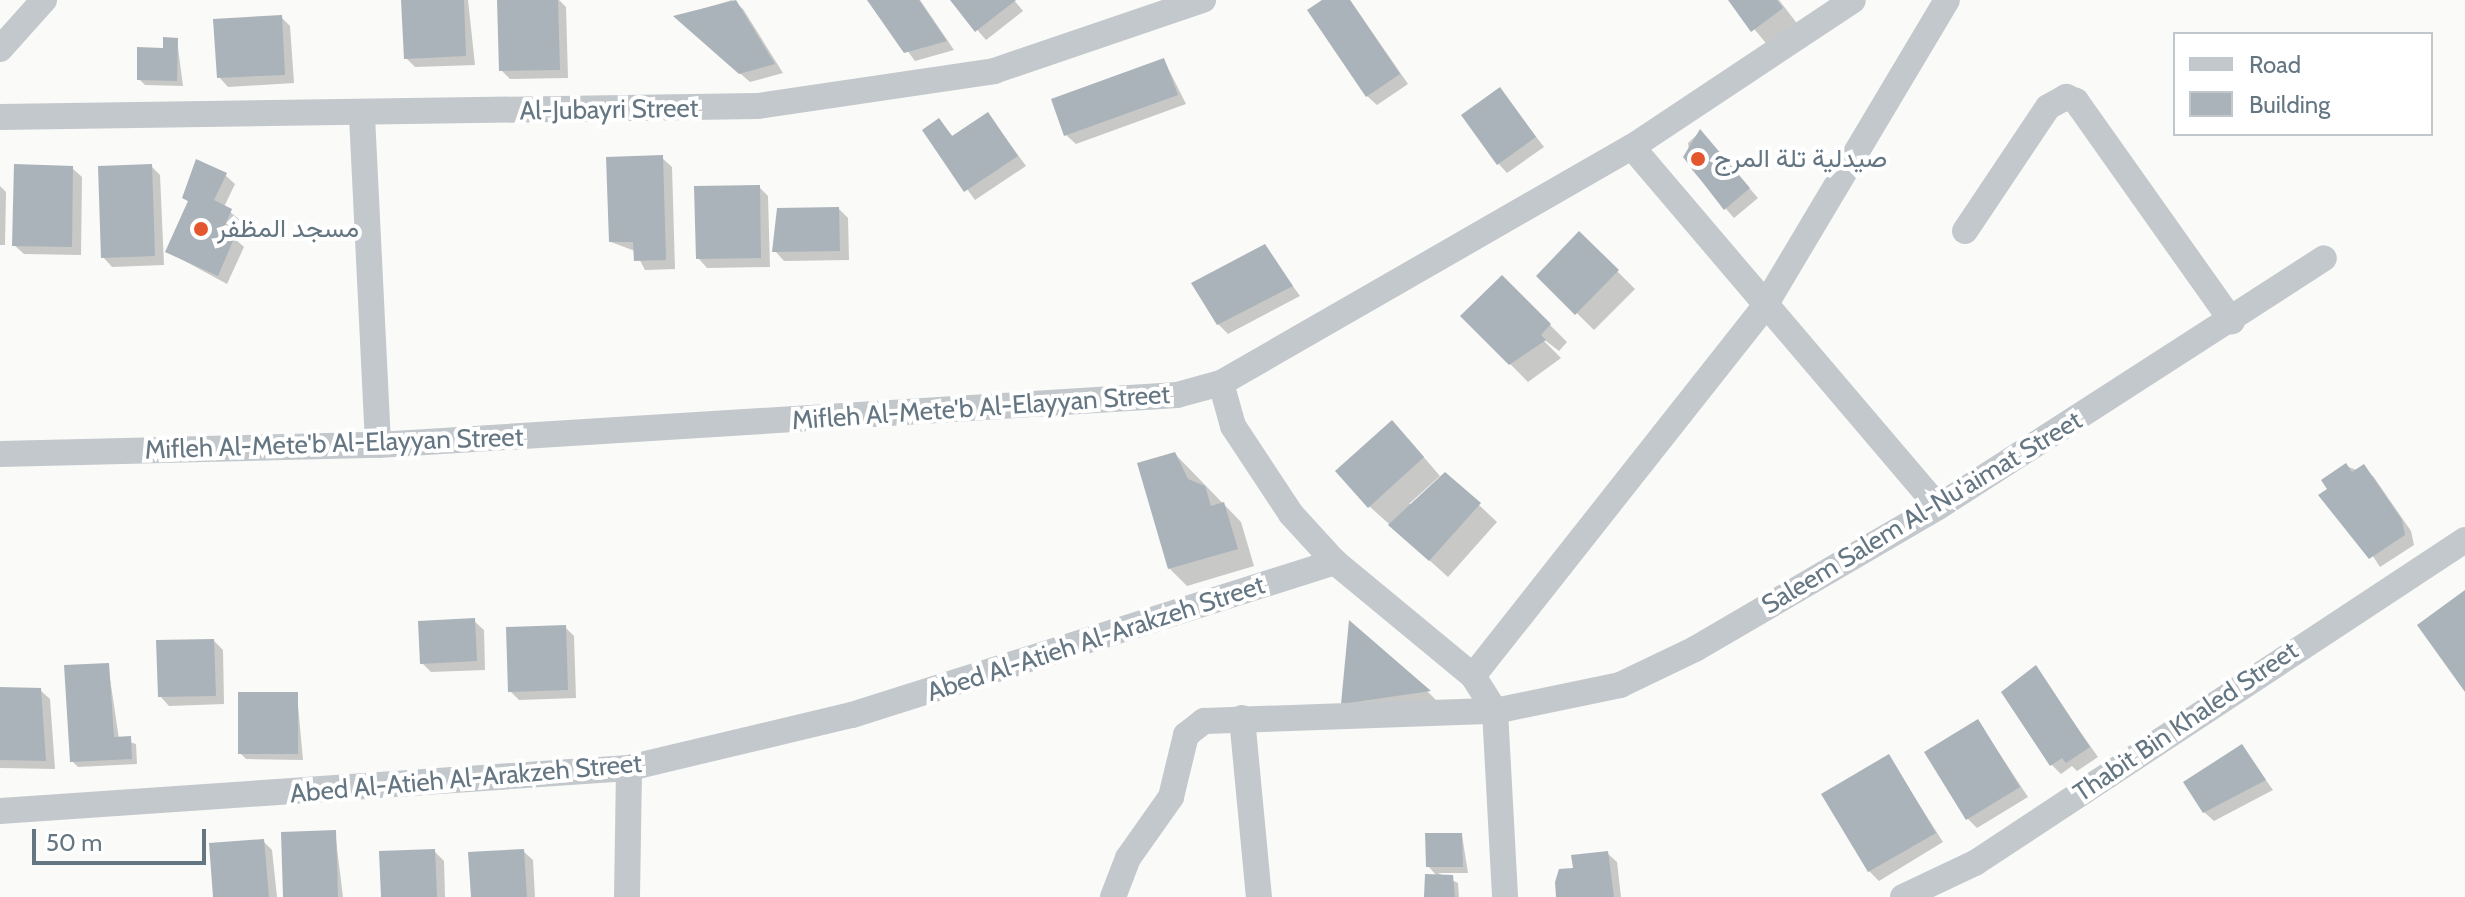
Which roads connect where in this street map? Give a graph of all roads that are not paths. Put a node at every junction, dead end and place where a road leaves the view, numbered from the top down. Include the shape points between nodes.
1 (44, 0) edge
2 (1203, 0) edge
3 (1853, 0) edge
4 (1947, 0) edge
5 (0, 49) edge
6 (362, 116) junction
7 (0, 117) edge
8 (1632, 147) junction
9 (1965, 231) dead end
10 (2324, 258) dead end
11 (1764, 307) junction
12 (2232, 321) junction
13 (1221, 383) junction
14 (378, 445) junction
15 (0, 454) edge
16 (1938, 507) junction
17 (2465, 540) edge
18 (1335, 562) junction
19 (1473, 676) junction
20 (1495, 711) junction
21 (1242, 718) junction
22 (629, 768) junction
23 (0, 811) edge
24 (627, 897) edge
25 (1113, 897) edge
26 (1259, 897) edge
27 (1505, 897) edge
28 (1903, 897) edge

1 - 5 street
2 - 6 street, Al-Jubayri Street via 994,71 758,106
3 - 8 street, Mifleh Al-Mete'b Al-Elayyan Street
4 - 11 street
6 - 7 street, Al-Jubayri Street
6 - 14 street
8 - 11 street
8 - 13 street, Mifleh Al-Mete'b Al-Elayyan Street
9 - 12 street via 2048,107 2066,97 2076,101
10 - 12 street, Saleem Salem Al-Nu'aimat Street
11 - 16 street
11 - 19 street
12 - 16 street, Saleem Salem Al-Nu'aimat Street
13 - 14 street, Mifleh Al-Mete'b Al-Elayyan Street via 1116,402
13 - 18 street via 1233,426 1256,464
14 - 15 street, Mifleh Al-Mete'b Al-Elayyan Street
16 - 20 street, Saleem Salem Al-Nu'aimat Street via 1695,649 1620,685
17 - 28 street, Thabit Bin Khaled Street via 1975,863
18 - 19 street
18 - 22 street, Abed Al-Atieh Al-Arakzeh Street via 865,711
19 - 20 street
20 - 21 street, Saleem Salem Al-Nu'aimat Street
20 - 27 street
21 - 25 street, Saleem Salem Al-Nu'aimat Street via 1204,721 1186,735 1171,797 1128,858
21 - 26 street
22 - 23 street, Abed Al-Atieh Al-Arakzeh Street
22 - 24 street

